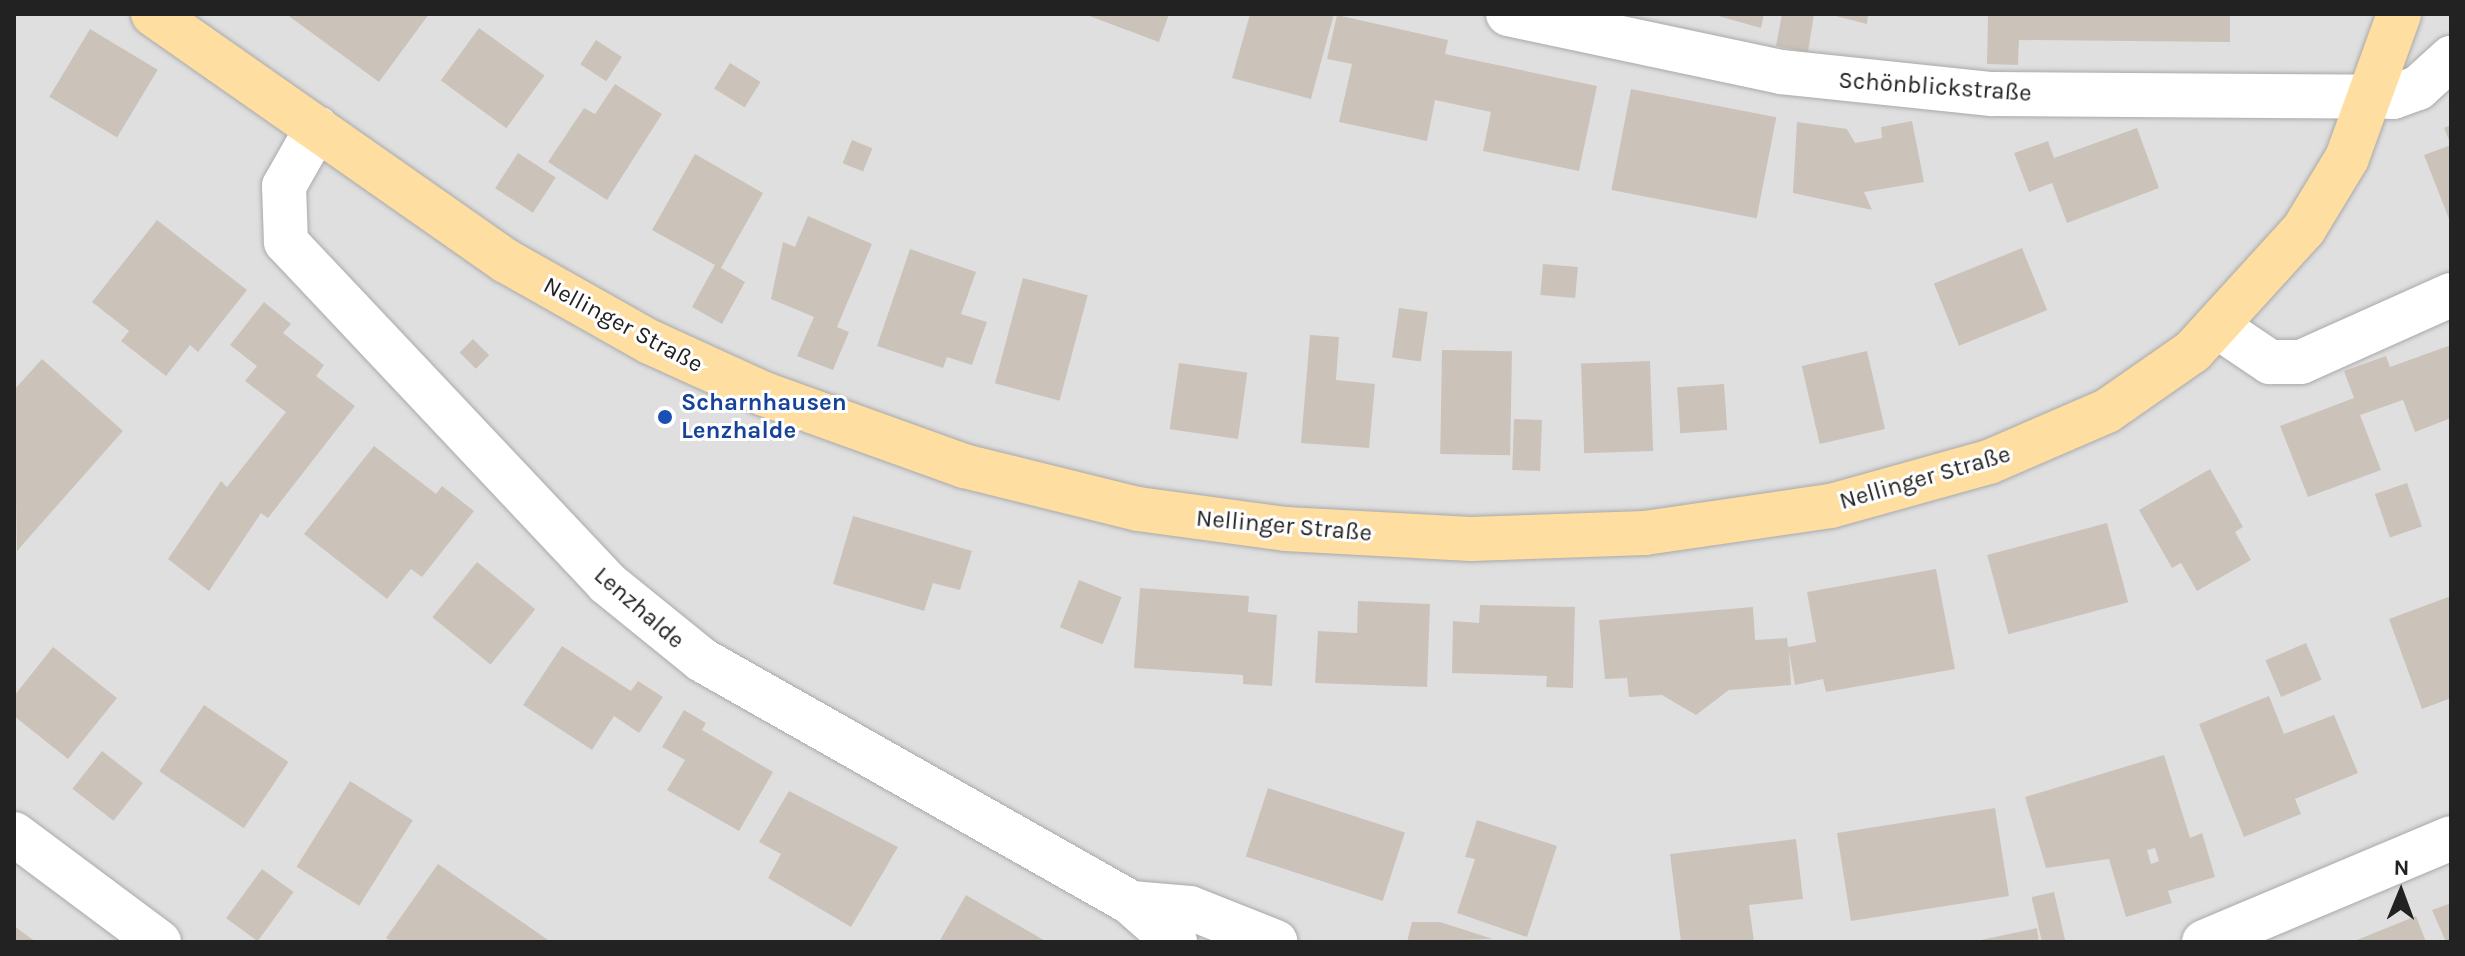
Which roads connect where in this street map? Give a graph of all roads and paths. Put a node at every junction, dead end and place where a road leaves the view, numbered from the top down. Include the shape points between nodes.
1 (153, 14) edge
2 (1508, 14) edge
3 (2399, 14) edge
4 (2451, 58) edge
5 (2369, 98) junction
6 (317, 128) junction
7 (2451, 295) edge
8 (2218, 327) junction
9 (14, 834) edge
10 (2451, 838) edge
11 (1131, 903) junction
12 (159, 942) edge
13 (1175, 942) edge
14 (1276, 942) edge
15 (2204, 942) edge

1 - 6 main road, Nellinger Straße
2 - 5 street, Schönblickstraße via 1781,72 1924,89
3 - 5 main road, Nellinger Straße
4 - 5 street via 2409,93
5 - 8 main road, Nellinger Straße via 2319,206
6 - 8 main road, Nellinger Straße via 545,285 764,394 1006,479 1261,527 1424,538 1588,536 1831,506 1989,462 2085,423 2163,376
6 - 11 street, Lenzhalde via 282,198 291,249 624,599 728,677
7 - 8 street via 2301,362 2263,359
9 - 12 street
10 - 15 street
11 - 13 street, Lenzhalde
11 - 14 street via 1190,908

